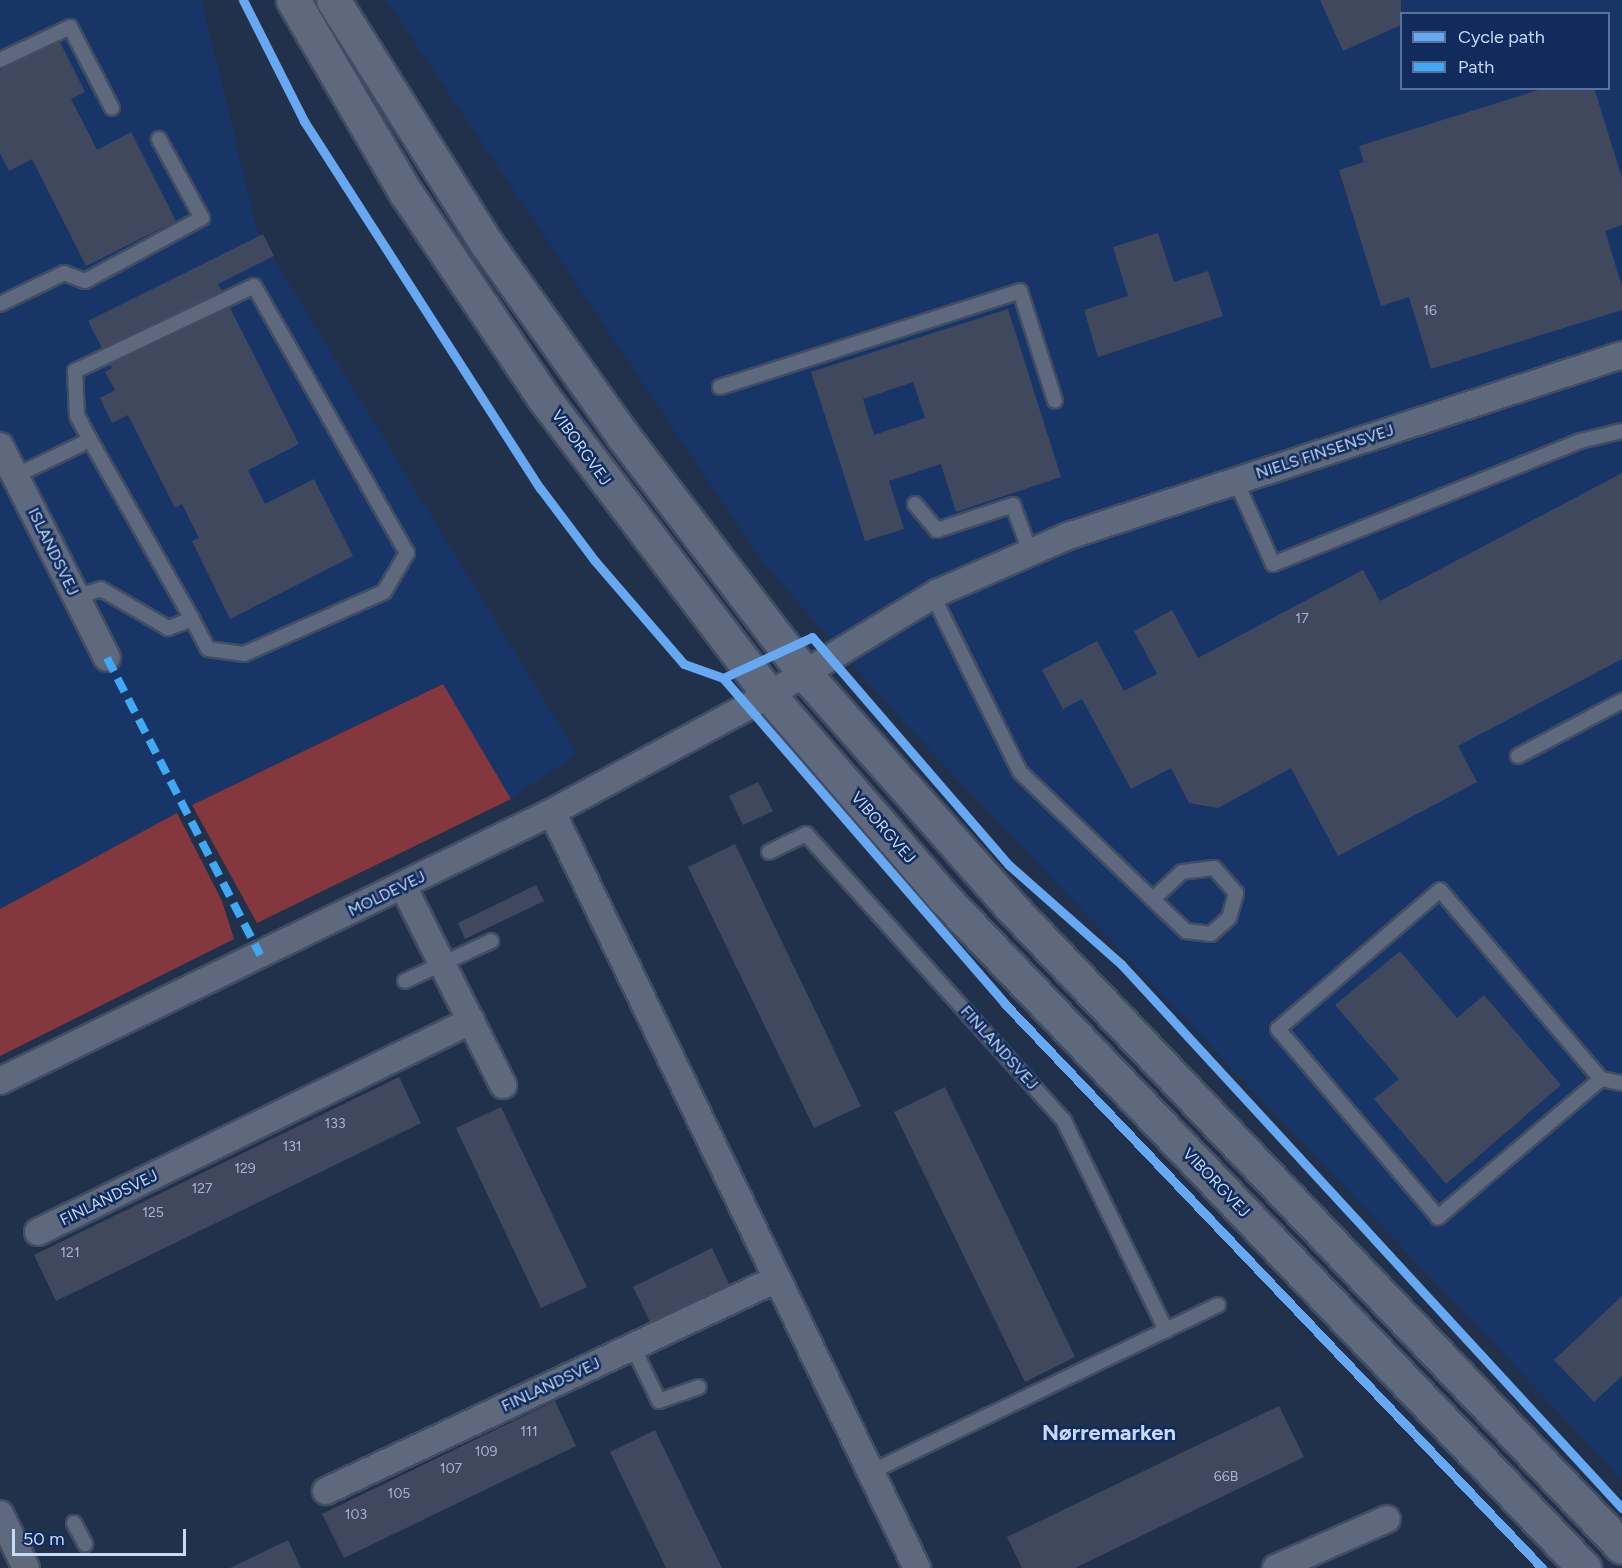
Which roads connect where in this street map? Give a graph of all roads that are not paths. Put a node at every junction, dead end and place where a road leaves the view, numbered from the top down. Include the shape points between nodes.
1 (293, 0) edge
2 (333, 0) edge
3 (0, 60) edge
4 (112, 108) dead end
5 (159, 139) dead end
6 (0, 304) edge
7 (1622, 355) edge
8 (720, 387) dead end
9 (1055, 401) dead end
10 (1622, 431) edge
11 (90, 440) junction
12 (0, 446) edge
13 (15, 476) junction
14 (1236, 481) junction
15 (915, 504) dead end
16 (1030, 552) junction
17 (933, 596) junction
18 (76, 597) junction
19 (192, 619) junction
20 (107, 658) dead end
21 (805, 674) junction
22 (769, 695) junction
23 (1622, 701) edge
24 (1518, 756) dead end
25 (552, 812) junction
26 (769, 852) dead end
27 (403, 886) junction
28 (1153, 899) junction
29 (491, 941) dead end
30 (442, 964) junction
31 (405, 981) dead end
32 (471, 1021) junction
33 (1600, 1079) junction
34 (0, 1081) edge
35 (1622, 1083) edge
36 (503, 1085) dead end
37 (38, 1232) dead end
38 (776, 1279) junction
39 (1218, 1305) dead end
40 (1166, 1330) junction
41 (633, 1347) junction
42 (699, 1387) dead end
43 (871, 1472) junction
44 (326, 1491) dead end
45 (0, 1514) edge
46 (1387, 1519) dead end
47 (74, 1523) dead end
48 (85, 1544) dead end
49 (1622, 1547) edge
50 (26, 1568) edge
51 (917, 1568) edge
52 (1276, 1568) edge
53 (1584, 1568) edge

1 - 22 street, VIBORGVEJ via 406,193 543,397
2 - 21 street via 486,243 623,436
3 - 4 lane via 70,27
5 - 6 lane via 202,218 85,281 64,273
7 - 14 street, NIELS FINSENSVEJ
8 - 9 lane via 1020,291
10 - 14 lane via 1580,441 1274,564
11 - 13 lane
11 - 19 lane
11 - 19 lane via 77,416 75,371 254,286 407,553 384,592 244,654 208,649
12 - 13 street, ISLANDSVEJ
13 - 18 street, ISLANDSVEJ
14 - 16 street, NIELS FINSENSVEJ
15 - 16 lane via 937,530 1013,505
16 - 17 street, NIELS FINSENSVEJ
17 - 21 street, NIELS FINSENSVEJ
17 - 28 lane via 1020,772
18 - 19 lane via 101,589 168,627
18 - 20 street, ISLANDSVEJ
21 - 22 street, NIELS FINSENSVEJ
21 - 49 street via 1012,908
22 - 25 street, MOLDEVEJ
22 - 53 street, VIBORGVEJ via 944,898
23 - 24 lane
25 - 27 street, MOLDEVEJ
25 - 38 street
26 - 40 lane, FINLANDSVEJ via 806,834 1065,1121
27 - 30 street
27 - 34 street, MOLDEVEJ
28 - 28 lane via 1186,931 1211,934 1229,918 1236,893 1214,868 1182,872
29 - 30 lane
30 - 31 lane
30 - 32 street
32 - 36 street
32 - 37 street, FINLANDSVEJ
33 - 33 lane via 1440,890 1278,1029 1438,1216
33 - 35 lane
38 - 41 street, FINLANDSVEJ
38 - 43 street
39 - 40 lane
40 - 43 lane
41 - 42 lane via 659,1401
41 - 44 street, FINLANDSVEJ
43 - 51 street
45 - 50 street
46 - 52 street
47 - 48 lane

